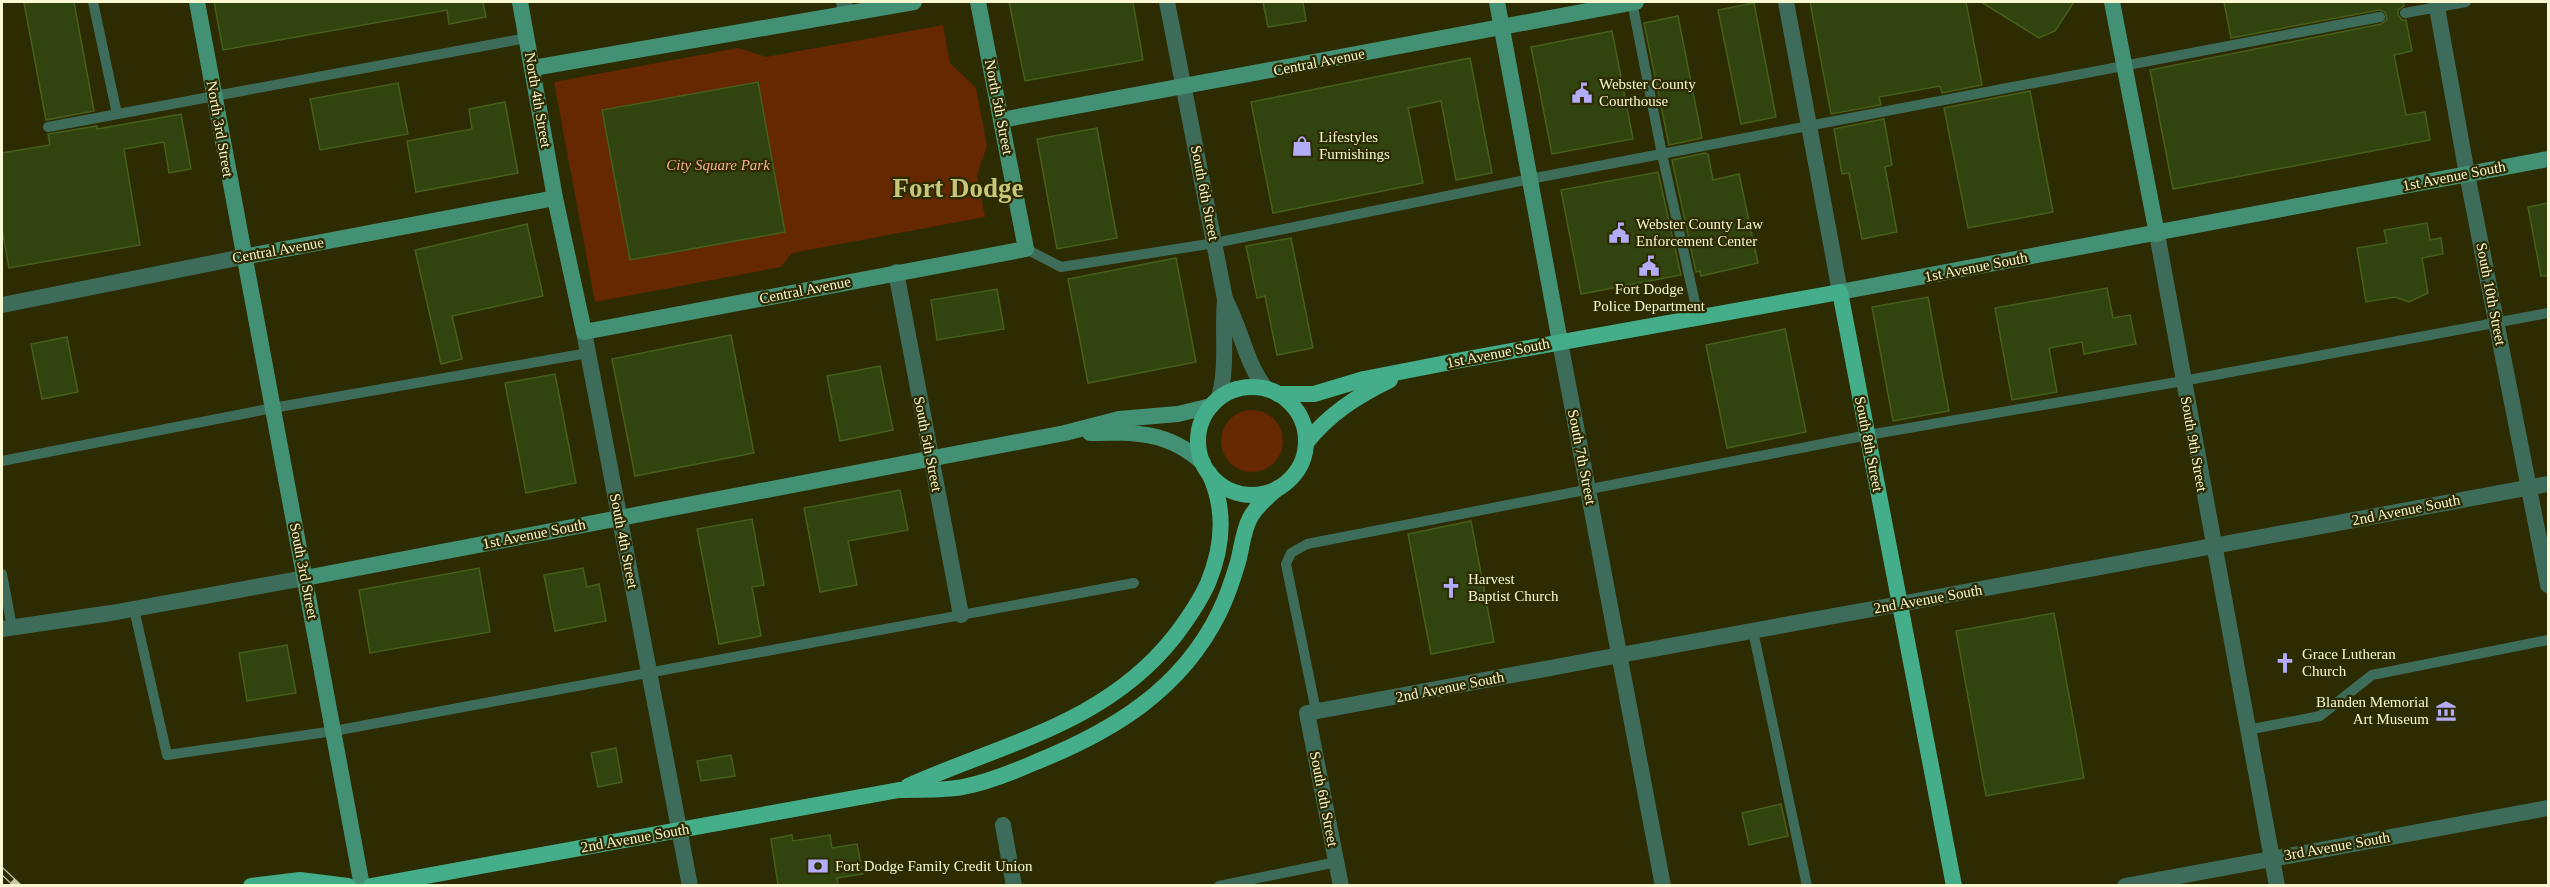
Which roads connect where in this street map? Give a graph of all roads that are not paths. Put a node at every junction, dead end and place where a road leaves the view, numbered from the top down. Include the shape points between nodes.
1 (93, 2) edge
2 (196, 2) edge
3 (520, 2) edge
4 (914, 2) edge
5 (978, 2) edge
6 (1167, 2) edge
7 (1497, 2) edge
8 (1633, 2) edge
9 (1786, 2) edge
10 (2112, 2) edge
11 (2466, 2) edge
12 (2437, 4) edge
13 (845, 8) edge
14 (2405, 13) dead end
15 (2380, 17) dead end
16 (1502, 27) junction
17 (527, 38) junction
18 (2124, 66) junction
19 (533, 68) junction
20 (1184, 87) junction
21 (214, 96) junction
22 (117, 114) junction
23 (1001, 120) junction
24 (48, 127) dead end
25 (1809, 127) junction
26 (1662, 154) junction
27 (2548, 159) edge
28 (2467, 174) junction
29 (1530, 179) junction
30 (555, 198) junction
31 (2157, 234) junction
32 (1215, 243) junction
33 (1026, 249) junction
34 (243, 257) junction
35 (896, 273) junction
36 (1840, 292) junction
37 (1226, 298) junction
38 (2, 305) edge
39 (2548, 313) edge
40 (1698, 316) junction
41 (2496, 322) junction
42 (584, 332) junction
43 (1560, 342) junction
44 (588, 353) junction
45 (1404, 372) junction
46 (2183, 381) junction
47 (1272, 391) junction
48 (1215, 402) junction
49 (273, 408) junction
50 (1065, 433) junction
51 (1868, 435) junction
52 (1306, 443) junction
53 (930, 459) junction
54 (2, 461) edge
55 (1206, 468) junction
56 (2548, 484) edge
57 (2529, 487) junction
58 (1278, 488) junction
59 (1588, 489) junction
60 (619, 518) junction
61 (2213, 546) junction
62 (2, 574) edge
63 (305, 578) junction
64 (1134, 583) dead end
65 (2548, 585) edge
66 (1900, 604) junction
67 (134, 609) junction
68 (961, 615) junction
69 (7, 628) edge
70 (1753, 631) junction
71 (2548, 640) edge
72 (1620, 655) junction
73 (649, 673) junction
74 (1312, 712) junction
75 (2247, 730) junction
76 (334, 731) junction
77 (899, 790) junction
78 (2548, 808) edge
79 (1003, 825) dead end
80 (679, 831) junction
81 (2271, 858) junction
82 (1337, 862) junction
83 (251, 885) edge
84 (348, 885) edge
85 (362, 885) edge
86 (371, 885) edge
87 (690, 885) edge
88 (1014, 885) edge
89 (1219, 885) edge
90 (1341, 885) edge
91 (1663, 885) edge
92 (1807, 885) edge
93 (1954, 885) edge
94 (2125, 885) edge
95 (2277, 885) edge

1 - 22 lane
2 - 21 main road, North 3rd Street
3 - 17 main road, North 4th Street
4 - 13 main road
5 - 23 main road, North 5th Street
6 - 20 street, South 6th Street
7 - 16 main road, South 7th Street
8 - 16 main road, Central Avenue
8 - 26 lane
9 - 25 street, South 8th Street
10 - 18 main road, South 9th Street
11 - 12 lane
12 - 14 lane
12 - 28 street, South 10th Street
13 - 19 main road
15 - 18 lane
16 - 20 main road, Central Avenue
16 - 29 main road, South 7th Street
17 - 19 main road, North 4th Street
17 - 21 lane
18 - 25 lane
18 - 31 main road, South 9th Street
19 - 30 main road, North 4th Street
20 - 23 main road, Central Avenue
20 - 32 street, South 6th Street
21 - 22 lane
21 - 34 main road, North 3rd Street
22 - 24 lane
23 - 33 main road, North 5th Street
25 - 26 lane
25 - 36 street, South 8th Street
26 - 29 lane
26 - 40 lane
27 - 28 main road, 1st Avenue South
28 - 31 main road, 1st Avenue South
28 - 41 street, South 10th Street
29 - 32 lane
29 - 43 main road, South 7th Street
30 - 34 main road, Central Avenue
30 - 42 main road, South 4th Street
31 - 36 main road, 1st Avenue South
31 - 46 street, South 9th Street
32 - 33 lane via 1061,267
32 - 37 street, South 6th Street
33 - 35 main road, Central Avenue
34 - 38 street, Central Avenue
34 - 49 main road, South 3rd Street
35 - 42 main road, Central Avenue
35 - 53 street, South 5th Street
36 - 40 main road, 1st Avenue South
36 - 51 main road, South 8th Street
37 - 47 street, South 6th Street via 1251,368
37 - 48 street, South 6th Street via 1226,368
39 - 41 lane
40 - 43 main road, 1st Avenue South
41 - 46 lane
41 - 57 street, South 10th Street
42 - 44 street, South 4th Street
43 - 45 main road, 1st Avenue South
43 - 59 street, South 7th Street
44 - 49 lane
44 - 60 street, South 4th Street
45 - 47 main road, 1st Avenue South via 1314,394
45 - 52 main road, 1st Avenue South via 1353,399
46 - 51 lane
46 - 61 street, South 9th Street
47 - 48 main road, 1st Avenue South via 1240,388
47 - 52 main road via 1297,410
48 - 50 main road, 1st Avenue South via 1178,414 1119,419
48 - 55 main road via 1200,427 1198,439
49 - 54 lane
49 - 63 main road, South 3rd Street
50 - 53 main road, 1st Avenue South
50 - 55 main road, 1st Avenue South via 1162,437 1190,451
51 - 59 lane
51 - 66 main road, South 8th Street
52 - 58 main road, 1st Avenue South via 1295,473
53 - 60 main road, 1st Avenue South
53 - 68 street, South 5th Street
55 - 58 main road, 1st Avenue South via 1224,487 1247,494
55 - 77 main road, 2nd Avenue South via 1218,496 1221,520 1212,572 1185,624 1141,674 1066,723
56 - 57 street, 2nd Avenue South
57 - 61 street, 2nd Avenue South
57 - 65 street, South 10th Street
58 - 77 main road, 2nd Avenue South via 1251,518 1220,613 1205,638 1183,668 1151,699 1086,740 1013,771 960,788
59 - 72 street, South 7th Street
59 - 74 lane via 1307,544 1291,553 1286,564
60 - 63 main road, 1st Avenue South
60 - 73 street, South 4th Street
61 - 66 street, 2nd Avenue South
61 - 75 street, South 9th Street
62 - 69 lane
63 - 67 street, 1st Avenue South
63 - 76 main road, South 3rd Street
64 - 68 lane
66 - 70 street, 2nd Avenue South
66 - 93 main road, South 8th Street
67 - 69 street, 1st Avenue South
67 - 76 lane via 166,755
68 - 73 lane
70 - 72 street, 2nd Avenue South
70 - 92 lane
71 - 75 lane via 2372,675 2320,716
72 - 74 street, 2nd Avenue South
72 - 91 street, South 7th Street
73 - 76 lane
73 - 80 street, South 4th Street
74 - 82 street, South 6th Street
75 - 81 street, South 9th Street
76 - 85 main road, South 3rd Street
77 - 80 main road, 2nd Avenue South
78 - 81 street, 3rd Avenue South
79 - 88 street
80 - 86 main road, 2nd Avenue South
80 - 87 street, South 4th Street
81 - 94 street, 3rd Avenue South
81 - 95 street, South 9th Street
82 - 89 lane
82 - 90 street, South 6th Street
83 - 84 main road via 300,880

